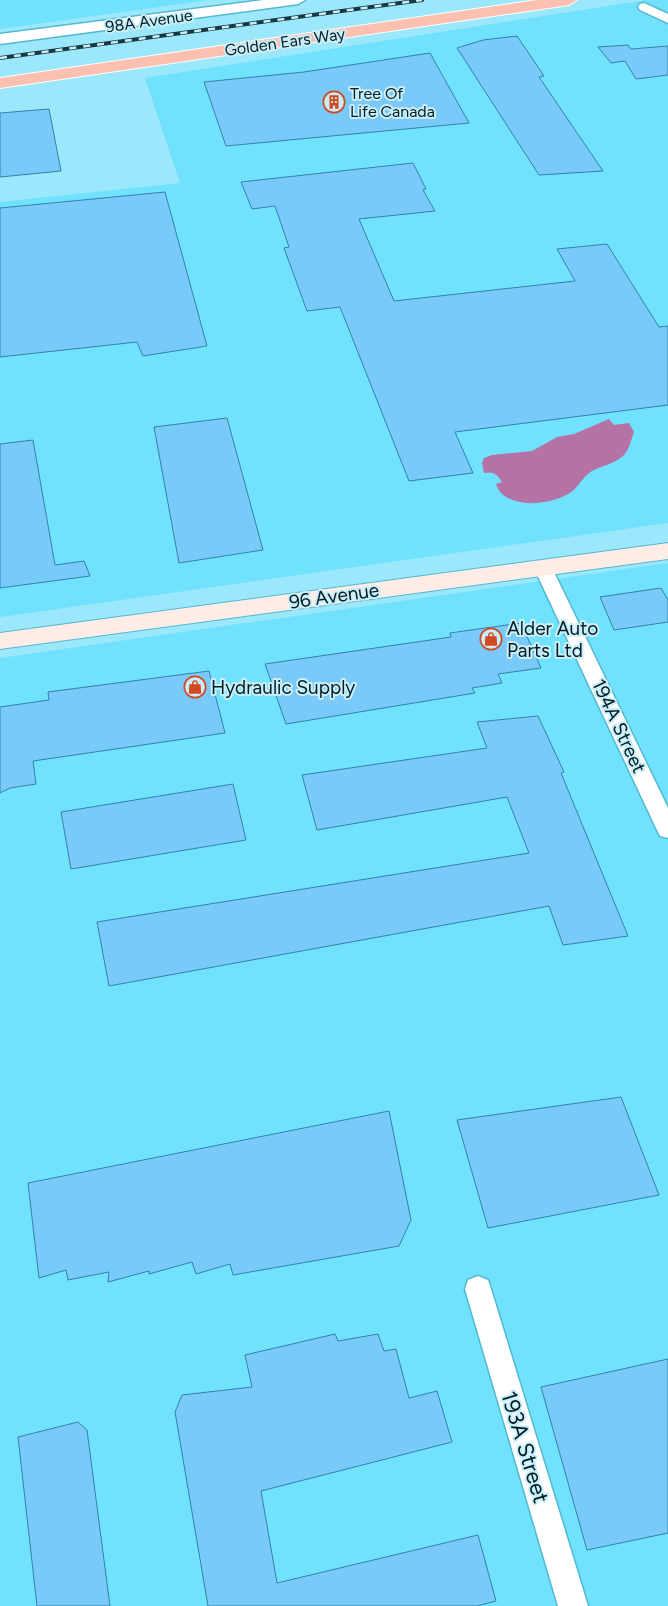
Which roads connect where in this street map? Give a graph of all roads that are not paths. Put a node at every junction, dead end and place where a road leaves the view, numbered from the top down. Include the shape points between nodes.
1 (298, 0) edge
2 (517, 0) edge
3 (569, 0) edge
4 (644, 8) dead end
5 (668, 19) edge
6 (0, 39) edge
7 (0, 74) edge
8 (0, 83) edge
9 (668, 550) edge
10 (543, 568) junction
11 (0, 642) edge
12 (668, 830) edge
13 (478, 1289) dead end
14 (573, 1606) edge

1 - 6 street, 98A Avenue
2 - 7 highway, Golden Ears Way
3 - 8 highway, Golden Ears Way
4 - 5 street
9 - 10 main road, 96 Avenue
10 - 11 main road, 96 Avenue
10 - 12 street, 194A Street
13 - 14 street, 193A Street

